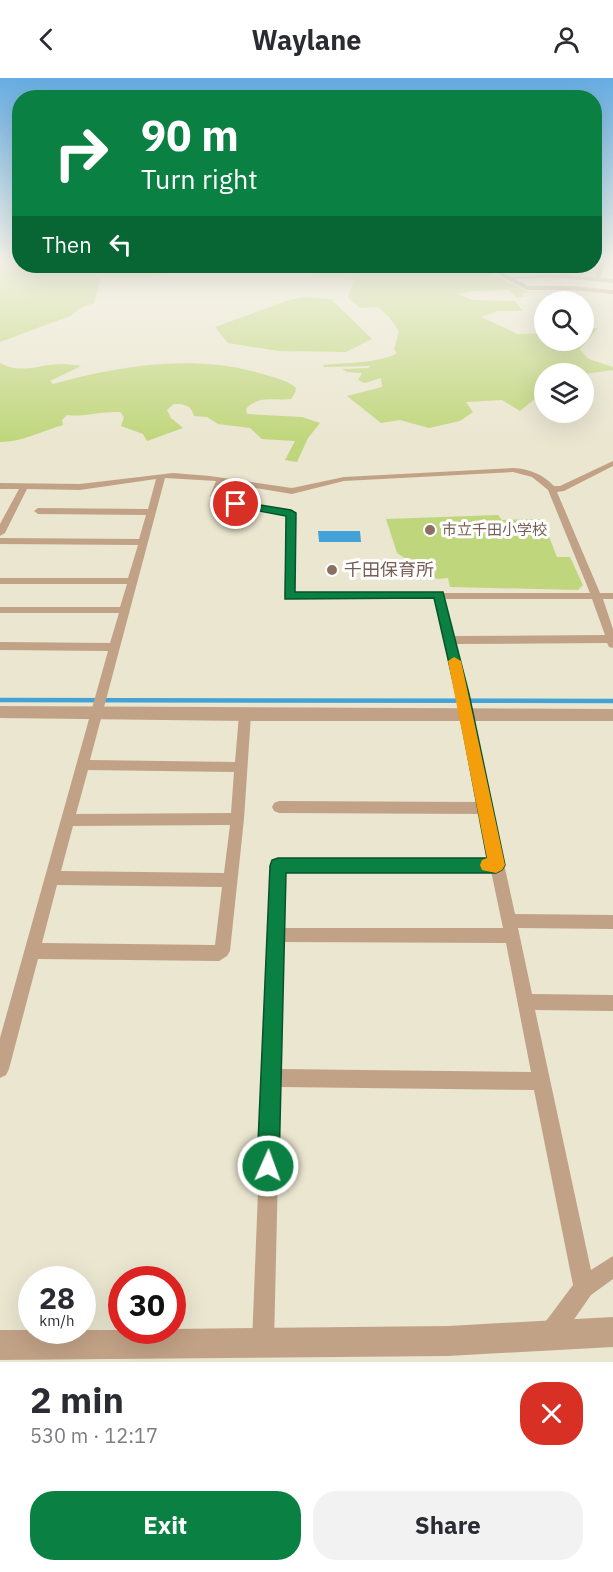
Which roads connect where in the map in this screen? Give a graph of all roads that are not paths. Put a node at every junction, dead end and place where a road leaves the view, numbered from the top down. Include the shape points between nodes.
1 (612, 464) edge
2 (161, 476) junction
3 (221, 480) junction
4 (0, 486) edge
5 (24, 487) junction
6 (552, 489) junction
7 (38, 511) dead end
8 (152, 512) junction
9 (0, 533) edge
10 (0, 541) edge
11 (144, 542) junction
12 (0, 581) edge
13 (132, 581) junction
14 (439, 595) junction
15 (596, 596) junction
16 (613, 596) edge
17 (0, 610) edge
18 (124, 610) junction
19 (608, 618) edge
20 (449, 640) junction
21 (612, 642) edge
22 (0, 646) edge
23 (114, 647) junction
24 (99, 705) junction
25 (465, 706) junction
26 (0, 712) edge
27 (245, 715) junction
28 (613, 715) edge
29 (83, 765) junction
30 (240, 767) junction
31 (279, 807) dead end
32 (484, 808) junction
33 (237, 819) junction
34 (68, 820) junction
35 (496, 865) junction
36 (53, 878) junction
37 (231, 880) junction
38 (613, 922) edge
39 (510, 928) junction
40 (275, 935) junction
41 (33, 951) junction
42 (525, 1002) junction
43 (613, 1003) edge
44 (0, 1069) edge
45 (271, 1078) junction
46 (540, 1081) junction
47 (613, 1266) edge
48 (584, 1288) junction
49 (613, 1332) edge
50 (549, 1336) junction
51 (263, 1343) junction
52 (0, 1345) edge

1 - 6 street via 561,489
2 - 3 street
2 - 5 street via 80,488
2 - 8 street
3 - 6 street via 292,491 344,479 513,470 540,476
3 - 14 street via 214,496 218,500 291,513 289,596
4 - 5 street
5 - 9 street
6 - 15 street
7 - 8 street
8 - 11 street
10 - 11 street
11 - 13 street
12 - 13 street
13 - 18 street
14 - 15 street
14 - 20 street
15 - 16 street
15 - 19 street
17 - 18 street
18 - 23 street
19 - 21 street
20 - 21 street
20 - 25 street
22 - 23 street
23 - 24 street
24 - 26 street
24 - 27 street
24 - 29 street
25 - 27 street
25 - 28 street
25 - 32 street
27 - 30 street
29 - 30 street
29 - 34 street
30 - 33 street
31 - 32 street
32 - 35 street
33 - 34 street
33 - 37 street
34 - 36 street
35 - 39 street
35 - 40 street via 278,866
36 - 37 street
36 - 41 street
37 - 41 street via 219,953
38 - 39 street
39 - 40 street
39 - 42 street
40 - 45 street
41 - 44 street
42 - 43 street
42 - 46 street
45 - 46 street
45 - 51 street
46 - 48 street
47 - 48 street
48 - 50 street
49 - 50 street
50 - 51 street
51 - 52 street

